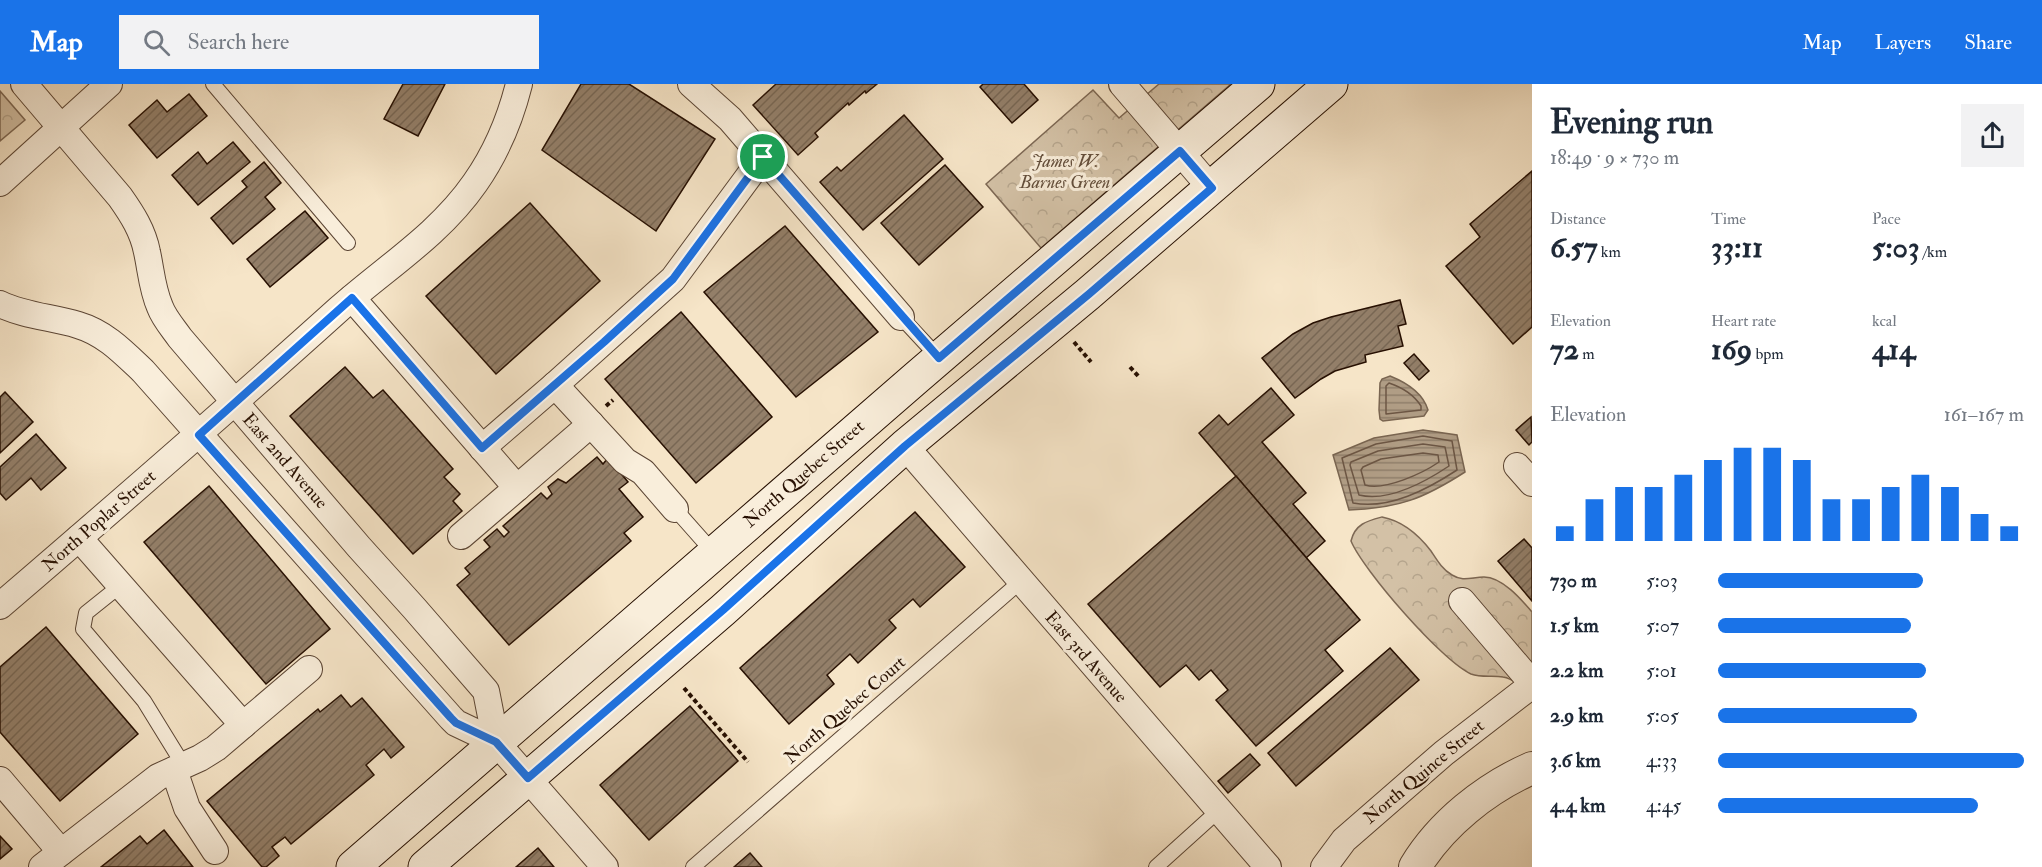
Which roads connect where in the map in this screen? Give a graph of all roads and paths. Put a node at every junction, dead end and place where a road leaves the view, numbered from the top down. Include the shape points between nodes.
1 (24, 84) edge
2 (109, 84) edge
3 (213, 84) edge
4 (519, 84) edge
5 (692, 84) edge
6 (1258, 84) edge
7 (1331, 84) edge
8 (1129, 86) edge
9 (60, 127) junction
10 (1180, 151) junction
11 (763, 157) junction
12 (0, 183) edge
13 (1212, 188) junction
14 (348, 243) dead end
15 (352, 298) junction
16 (0, 304) edge
17 (901, 316) joint
18 (1073, 340) dead end
19 (939, 358) junction
20 (1091, 362) dead end
21 (1130, 367) dead end
22 (1140, 378) dead end
23 (555, 385) junction
24 (234, 403) junction
25 (591, 424) junction
26 (199, 435) junction
27 (905, 446) junction
28 (482, 448) junction
29 (517, 488) junction
30 (675, 509) joint
31 (461, 536) dead end
32 (79, 538) junction
33 (714, 553) junction
34 (1021, 581) junction
35 (121, 585) junction
36 (1462, 601) dead end
37 (0, 606) edge
38 (309, 669) dead end
39 (1532, 684) edge
40 (684, 688) dead end
41 (243, 725) junction
42 (496, 742) junction
43 (748, 762) dead end
44 (179, 768) junction
45 (1524, 772) edge
46 (528, 778) junction
47 (0, 780) edge
48 (1218, 811) junction
49 (215, 851) dead end
50 (52, 859) edge
51 (353, 867) edge
52 (425, 867) edge
53 (605, 867) edge
54 (693, 867) edge
55 (1156, 867) edge
56 (1268, 867) edge
57 (1324, 867) edge
58 (1415, 867) edge

1 - 9 street, East 2nd Avenue
2 - 9 street
3 - 14 lane
4 - 15 street via 500,141 475,184 425,240
5 - 11 street
6 - 10 main road, North Quebec Street
7 - 13 main road
8 - 10 street
9 - 12 street
9 - 24 street, East 2nd Avenue via 132,213 147,252 161,310
10 - 13 street
10 - 19 main road, North Quebec Street
11 - 17 street
11 - 23 street via 673,279
13 - 27 main road
15 - 24 street
15 - 28 street
16 - 26 street via 102,335 142,371
17 - 19 lane
18 - 20 path
19 - 33 main road, North Quebec Street
21 - 22 path
23 - 25 street
23 - 28 street
24 - 26 street, North Poplar Street
24 - 42 street, East 2nd Avenue via 486,691
25 - 29 street
25 - 30 street via 625,461 643,472
26 - 32 street, North Poplar Street
26 - 42 street via 451,718
27 - 34 street, East 3rd Avenue
27 - 46 main road
28 - 29 street
29 - 31 street
30 - 33 lane
32 - 35 street
32 - 37 street, North Poplar Street
33 - 42 main road, North Quebec Street
34 - 48 street, East 3rd Avenue
34 - 54 lane, North Quebec Court
35 - 41 street
35 - 44 lane via 86,613 83,629 144,701
36 - 39 street
38 - 41 street
39 - 57 street, North Quince Street via 1444,753 1344,840
40 - 43 path
41 - 44 street via 216,748
42 - 46 street
42 - 51 main road, North Quebec Street
44 - 49 street via 187,808
44 - 50 street via 144,787
45 - 58 street via 1479,799 1453,821
46 - 52 main road
46 - 53 street
47 - 50 street
48 - 55 lane
48 - 56 street, East 3rd Avenue

